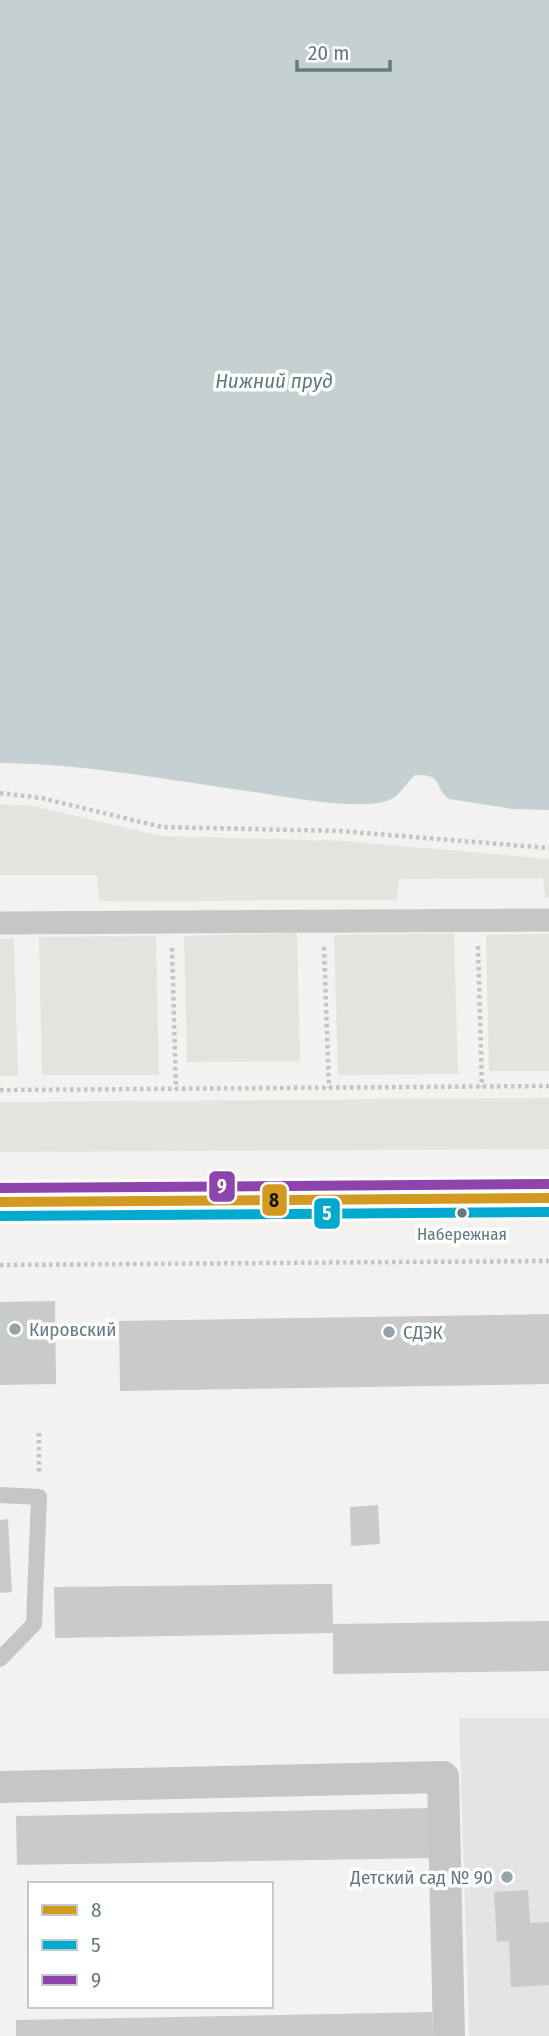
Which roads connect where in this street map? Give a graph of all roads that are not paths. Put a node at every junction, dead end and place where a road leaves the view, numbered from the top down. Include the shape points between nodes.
1 (549, 920) edge
2 (0, 923) edge
3 (549, 1198) edge
4 (0, 1202) edge
5 (0, 1495) edge
6 (3, 1650) edge
7 (0, 1787) edge
8 (449, 2036) edge

1 - 2 street
3 - 4 main road
5 - 6 lane via 40,1496 34,1624
7 - 8 street via 443,1777

